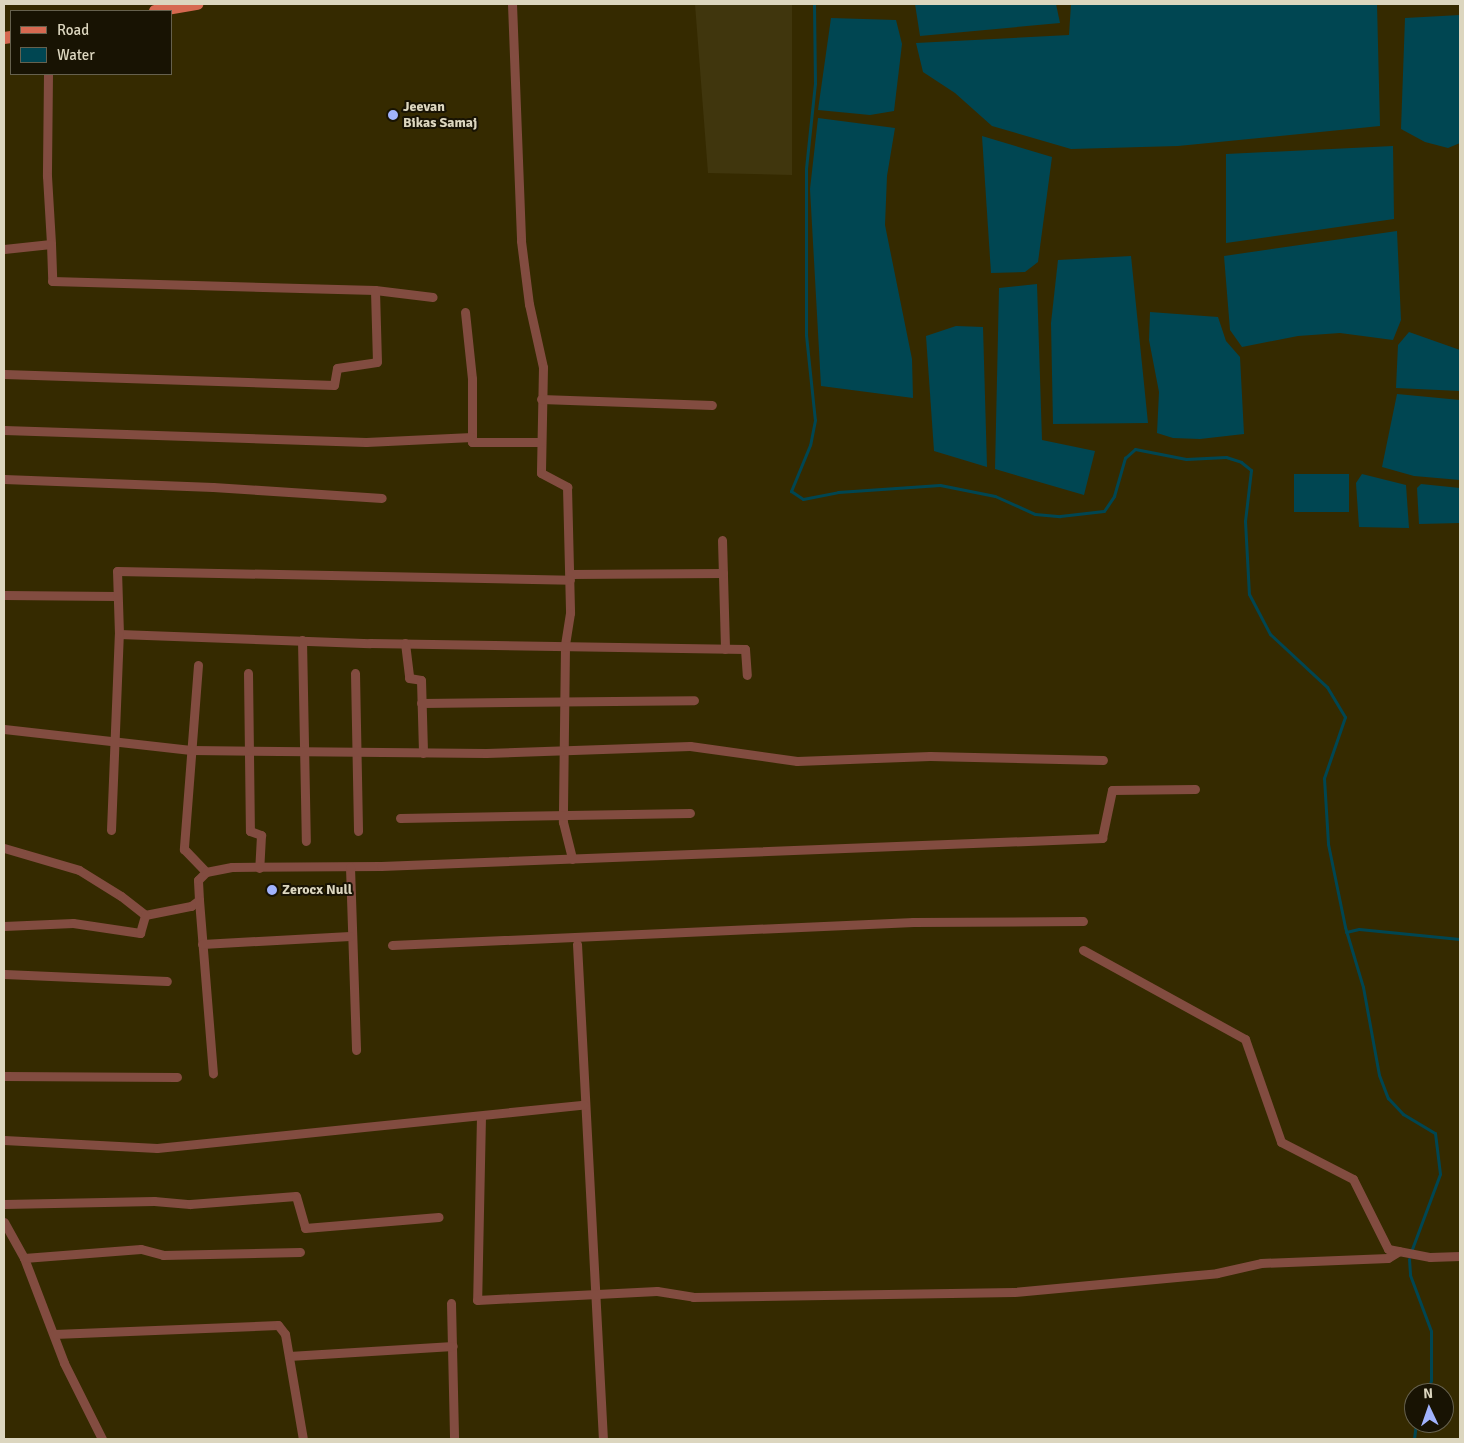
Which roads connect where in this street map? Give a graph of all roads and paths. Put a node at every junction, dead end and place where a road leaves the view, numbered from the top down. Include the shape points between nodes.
1 (197, 4) edge
2 (512, 4) edge
3 (161, 10) edge
4 (48, 75) edge
5 (51, 244) junction
6 (4, 249) edge
7 (375, 290) junction
8 (432, 297) dead end
9 (465, 312) dead end
10 (4, 374) edge
11 (541, 399) junction
12 (712, 405) dead end
13 (4, 430) edge
14 (472, 437) junction
15 (541, 442) junction
16 (4, 479) edge
17 (382, 498) dead end
18 (722, 540) dead end
19 (723, 574) junction
20 (570, 577) junction
21 (4, 596) edge
22 (116, 596) junction
23 (119, 634) junction
24 (302, 640) junction
25 (404, 643) junction
26 (565, 646) junction
27 (725, 649) junction
28 (198, 665) dead end
29 (248, 673) dead end
30 (355, 673) dead end
31 (747, 674) dead end
32 (694, 700) dead end
33 (421, 702) junction
34 (563, 703) junction
35 (4, 729) edge
36 (114, 743) junction
37 (191, 750) junction
38 (247, 751) junction
39 (302, 752) junction
40 (565, 752) junction
41 (423, 753) junction
42 (355, 754) junction
43 (1104, 760) dead end
44 (1195, 789) dead end
45 (690, 812) dead end
46 (563, 814) junction
47 (400, 818) dead end
48 (111, 830) dead end
49 (358, 831) dead end
50 (306, 841) dead end
51 (4, 848) edge
52 (572, 859) junction
53 (350, 867) junction
54 (259, 868) junction
55 (206, 872) junction
56 (199, 900) junction
57 (145, 915) junction
58 (1083, 920) dead end
59 (4, 926) edge
60 (350, 936) junction
61 (202, 944) junction
62 (577, 944) dead end
63 (392, 945) dead end
64 (1083, 950) dead end
65 (4, 974) edge
66 (167, 981) dead end
67 (356, 1050) dead end
68 (213, 1073) dead end
69 (4, 1076) edge
70 (178, 1077) dead end
71 (584, 1105) junction
72 (481, 1116) junction
73 (4, 1140) edge
74 (4, 1204) edge
75 (439, 1217) dead end
76 (4, 1222) edge
77 (1400, 1251) junction
78 (300, 1252) dead end
79 (1460, 1256) edge
80 (24, 1258) junction
81 (594, 1293) junction
82 (451, 1303) dead end
83 (54, 1334) junction
84 (453, 1346) junction
85 (290, 1356) junction
86 (102, 1439) edge
87 (303, 1439) edge
88 (454, 1439) edge
89 (604, 1439) edge

1 - 3 main road
2 - 11 street via 521,241 529,304 543,367
4 - 5 street via 47,176
5 - 6 street
5 - 7 street via 52,281
7 - 8 street
7 - 10 street via 378,362 337,368 334,385
9 - 14 street via 472,379
11 - 12 street
11 - 15 street
13 - 14 street via 366,442
14 - 15 street via 472,442
15 - 20 street via 541,473 566,487
16 - 17 street via 213,487
18 - 19 street
19 - 20 street
19 - 27 street
20 - 22 street via 117,571
20 - 26 street via 570,613
21 - 22 street
22 - 23 street
23 - 24 street
23 - 36 street
24 - 25 street
24 - 39 street
25 - 26 street
25 - 33 street via 409,678 421,680
26 - 27 street
26 - 34 street
27 - 31 street via 745,649
28 - 37 street
29 - 38 street
30 - 42 street
32 - 34 street
33 - 34 street
33 - 41 street
34 - 40 street
35 - 36 street
36 - 37 street
36 - 48 street
37 - 38 street
37 - 55 street via 184,849
38 - 39 street
38 - 54 street via 250,831 262,835
39 - 42 street
39 - 50 street
40 - 41 street
40 - 43 street via 690,746 798,760 930,756
40 - 46 street
41 - 42 street
42 - 49 street
44 - 52 street via 1112,790 1102,838
45 - 46 street
46 - 47 street
46 - 52 street
51 - 57 street via 79,870
52 - 53 street
53 - 54 street
53 - 60 street
54 - 55 street
55 - 56 street via 198,880
56 - 57 street via 171,912
56 - 61 street
57 - 59 street via 140,933 73,923
58 - 63 street via 913,922
60 - 61 street
60 - 67 street
61 - 68 street
62 - 71 street
64 - 77 street via 1245,1039 1281,1142 1353,1179 1388,1248
65 - 66 street
69 - 70 street
71 - 72 street
71 - 81 street
72 - 73 street via 157,1148
72 - 81 street via 477,1300
74 - 75 street via 154,1201 190,1204 296,1196 305,1228
76 - 80 street
77 - 79 street via 1430,1257
77 - 81 street via 1388,1258 1261,1263 1217,1273 1014,1292 693,1297 658,1290
78 - 80 street via 163,1255 141,1248
80 - 83 street
81 - 89 street
82 - 84 street
83 - 85 street via 278,1325 285,1334
83 - 86 street via 64,1362
84 - 85 street
84 - 88 street
85 - 87 street

